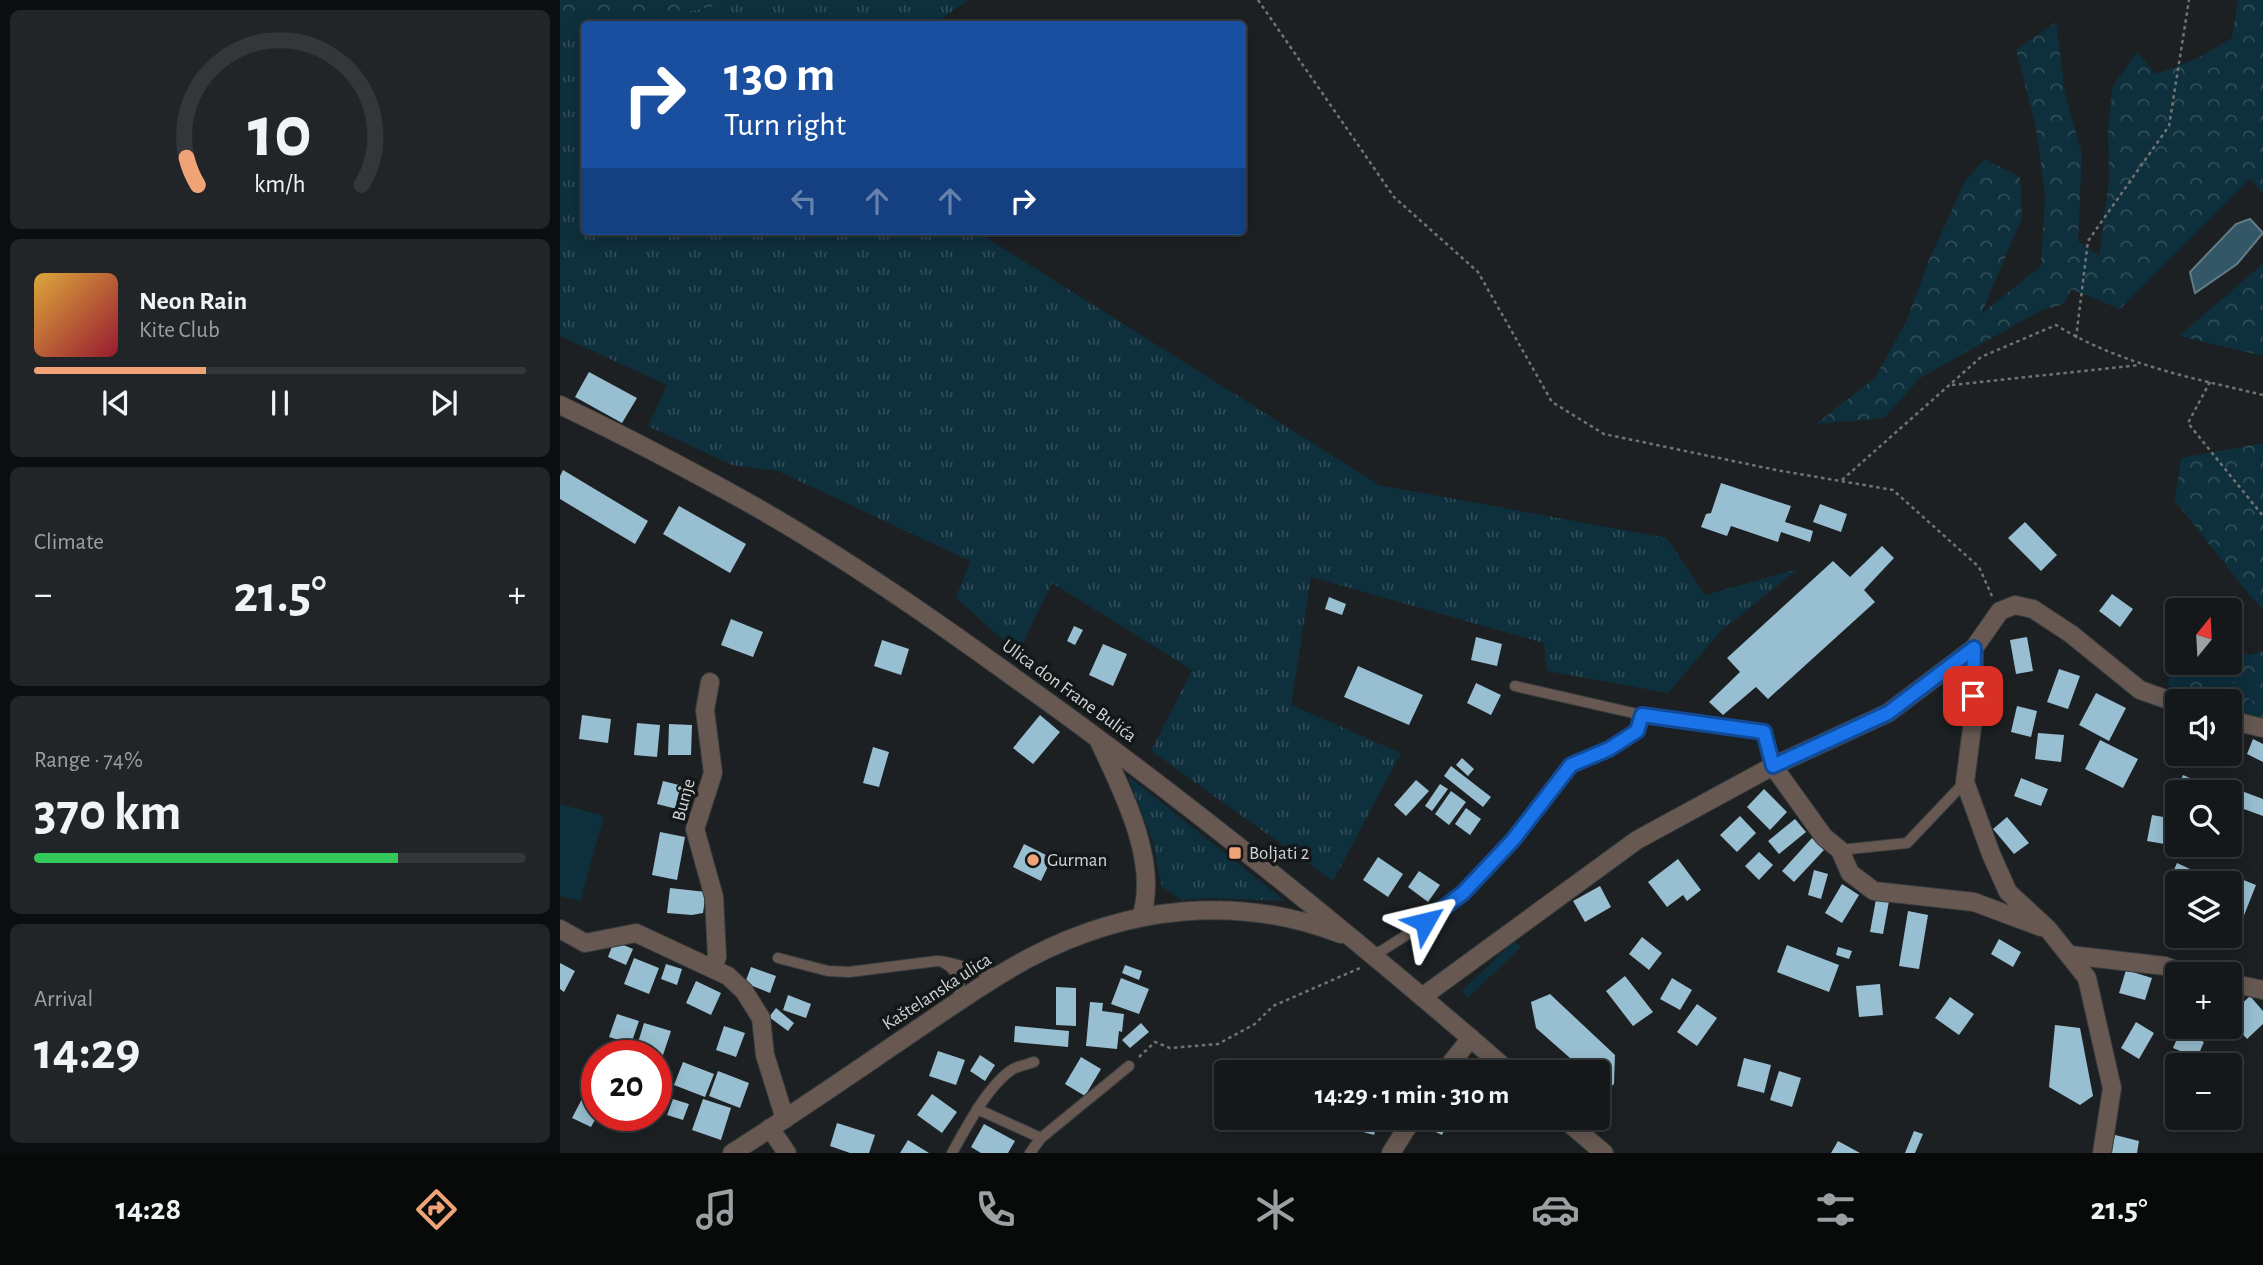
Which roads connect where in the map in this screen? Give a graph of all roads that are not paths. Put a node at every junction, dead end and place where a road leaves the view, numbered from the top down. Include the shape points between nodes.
1 (560, 405) edge
2 (1974, 648) junction
3 (710, 682) dead end
4 (1515, 685) dead end
5 (2165, 699) edge
6 (1642, 715) junction
7 (2242, 723) edge
8 (2263, 728) edge
9 (1096, 736) junction
10 (1773, 766) junction
11 (1965, 782) junction
12 (1840, 850) junction
13 (1141, 917) junction
14 (560, 929) edge
15 (2048, 929) junction
16 (1357, 942) junction
17 (1375, 955) junction
18 (2070, 955) junction
19 (778, 958) dead end
20 (937, 961) junction
21 (2165, 966) edge
22 (713, 968) junction
23 (1004, 972) junction
24 (2242, 986) edge
25 (2263, 990) edge
26 (1422, 997) junction
27 (955, 1004) junction
28 (1471, 1038) junction
29 (1453, 1060) edge
30 (1496, 1060) edge
31 (1034, 1062) dead end
32 (1129, 1066) road end
33 (977, 1108) junction
34 (778, 1123) junction
35 (1405, 1130) edge
36 (1577, 1130) edge
37 (1041, 1138) junction
38 (732, 1153) edge
39 (787, 1153) edge
40 (951, 1153) edge
41 (1030, 1153) edge
42 (1391, 1153) edge
43 (1604, 1153) edge
44 (2102, 1153) edge

1 - 9 street, Ulica don Frane Bulića via 749,503 855,568
2 - 5 street via 2000,611 2015,606 2033,609 2140,690
2 - 10 street via 1888,713
2 - 11 street via 1973,720
3 - 22 street, Bunje via 705,710 713,773 695,829 715,897 717,957
4 - 6 lane
6 - 10 lane via 1764,732
6 - 17 lane via 1637,731 1571,765 1513,840 1463,893
7 - 8 street
9 - 13 street via 1120,785 1144,862 1146,902
9 - 16 street, Ulica don Frane Bulića
10 - 12 street via 1824,837
10 - 26 street via 1637,840
11 - 12 lane via 1907,843
11 - 15 street via 2008,892
12 - 15 street via 1850,873 1874,891 1974,902
13 - 16 street, Kaštelanska ulica via 1186,910 1253,911 1294,918
13 - 23 street, Kaštelanska ulica via 1062,943
14 - 22 street via 585,943 636,933
15 - 18 street
16 - 17 street, Ulica don Frane Bulića
17 - 26 street, Ulica don Frane Bulića
18 - 21 street
18 - 44 street via 2087,978 2112,1088
19 - 20 lane via 849,972
20 - 23 lane via 986,973
20 - 27 lane via 958,976
22 - 34 street via 744,991 761,1018
23 - 27 street, Kaštelanska ulica
24 - 25 street
26 - 28 street, Ulica don Frane Bulića
27 - 34 street, Kaštelanska ulica
28 - 29 street
28 - 30 street, Ulica don Frane Bulića
31 - 33 lane via 1014,1069
32 - 37 lane
33 - 37 lane
33 - 40 lane
34 - 38 street, Kaštelanska ulica
34 - 39 street
35 - 42 street
36 - 43 street
37 - 41 lane

